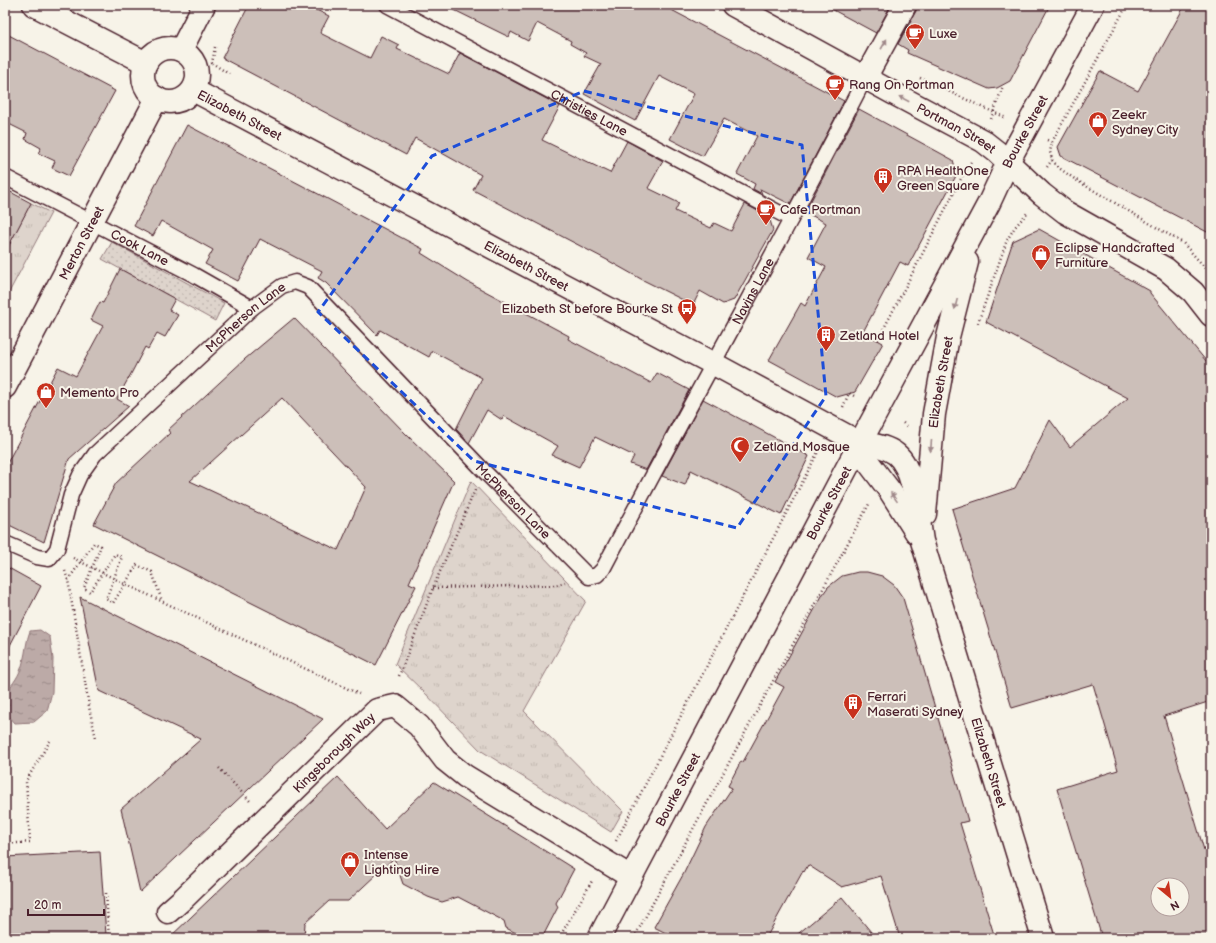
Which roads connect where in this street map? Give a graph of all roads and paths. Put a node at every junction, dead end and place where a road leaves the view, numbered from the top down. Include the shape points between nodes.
1 (34, 5) edge
2 (204, 5) edge
3 (387, 5) edge
4 (733, 5) edge
5 (905, 5) edge
6 (1093, 5) edge
7 (1127, 5) edge
8 (215, 47) dead end
9 (181, 50) junction
10 (146, 63) junction
11 (229, 74) dead end
12 (865, 78) junction
13 (1004, 86) dead end
14 (193, 90) junction
15 (156, 98) junction
16 (993, 111) dead end
17 (1046, 140) dead end
18 (1052, 142) junction
19 (1052, 160) junction
20 (1008, 162) junction
21 (1046, 168) dead end
22 (965, 171) dead end
23 (5, 177) edge
24 (1028, 211) dead end
25 (792, 219) junction
26 (92, 222) junction
27 (976, 226) junction
28 (1211, 274) edge
29 (252, 308) junction
30 (1211, 315) edge
31 (978, 324) dead end
32 (878, 340) dead end
33 (714, 364) junction
34 (8, 376) edge
35 (856, 397) dead end
36 (846, 402) dead end
37 (860, 443) junction
38 (815, 456) dead end
39 (485, 472) junction
40 (868, 507) dead end
41 (922, 541) junction
42 (5, 543) edge
43 (57, 550) junction
44 (81, 562) junction
45 (93, 568) junction
46 (102, 573) junction
47 (593, 576) junction
48 (113, 578) junction
49 (68, 580) junction
50 (125, 584) junction
51 (433, 588) junction
52 (162, 602) junction
53 (399, 676) dead end
54 (377, 710) junction
55 (96, 738) dead end
56 (50, 741) dead end
57 (219, 768) dead end
58 (252, 803) dead end
59 (5, 844) edge
60 (604, 861) junction
61 (631, 877) junction
62 (106, 893) dead end
63 (168, 912) dead end
64 (109, 938) edge
65 (559, 938) edge
66 (599, 938) edge
67 (634, 938) edge
68 (1043, 938) edge

1 - 10 street
2 - 9 street
3 - 25 lane, Christies Lane
4 - 12 street, Portman Street
12 -> 5 street, Navins Lane
6 - 20 street, Bourke Street
7 - 18 path
8 - 11 path via 212,63
9 - 10 street via 165,48 150,56
9 - 14 street via 188,54 196,67 197,75
10 - 15 street via 146,86
20 -> 12 street, Portman Street via 983,141
12 - 25 lane, Navins Lane
13 - 16 path
14 - 15 street via 180,100
14 - 33 street, Elizabeth Street
15 - 26 street, Merton Street
17 - 18 path
18 - 19 path
19 - 21 path
19 - 28 path via 1058,168 1076,180 1183,243
20 - 27 street, Bourke Street
20 - 30 street, Portman Street via 1065,212 1166,269 1193,292
22 - 32 path
23 - 26 lane, Cook Lane
24 - 31 path via 1007,240
25 - 33 lane, Navins Lane
26 - 29 lane, Cook Lane
26 - 34 street, Merton Street
27 - 37 street, Bourke Street
27 -> 41 street, Elizabeth Street via 948,337 934,414
29 - 39 lane, McPherson Lane via 282,286 295,282 308,287
29 - 43 lane, McPherson Lane via 95,454 80,475 71,495
33 - 37 street, Elizabeth Street
33 - 47 lane, Navins Lane via 603,569
35 - 36 path via 850,393
37 - 41 street, Elizabeth Street via 868,462
37 - 61 street, Bourke Street
38 - 60 path
39 - 47 lane, McPherson Lane
39 - 51 path via 476,486
40 - 67 path
41 - 68 street, Elizabeth Street
42 - 43 lane via 37,557 49,559
43 - 44 path
43 - 49 path
44 - 45 path
44 - 45 path via 94,543 101,546
44 - 49 path
45 - 46 path
45 - 46 path via 84,588 90,592
46 - 48 path
46 - 48 path via 115,554 122,557
47 - 51 path via 556,585
48 - 50 path
48 - 50 path via 106,599 113,603
49 - 55 path
50 - 52 path
50 - 52 path via 137,566 152,572
51 - 53 path
52 - 54 path via 362,695
54 - 60 street, Kingsborough Way via 395,706 419,726 445,760 465,776
54 - 63 street, Kingsborough Way
56 - 59 path via 26,781 30,842
57 - 58 path
60 - 61 street, Kingsborough Way
60 - 65 path
61 - 66 street, Bourke Street
62 - 64 path

